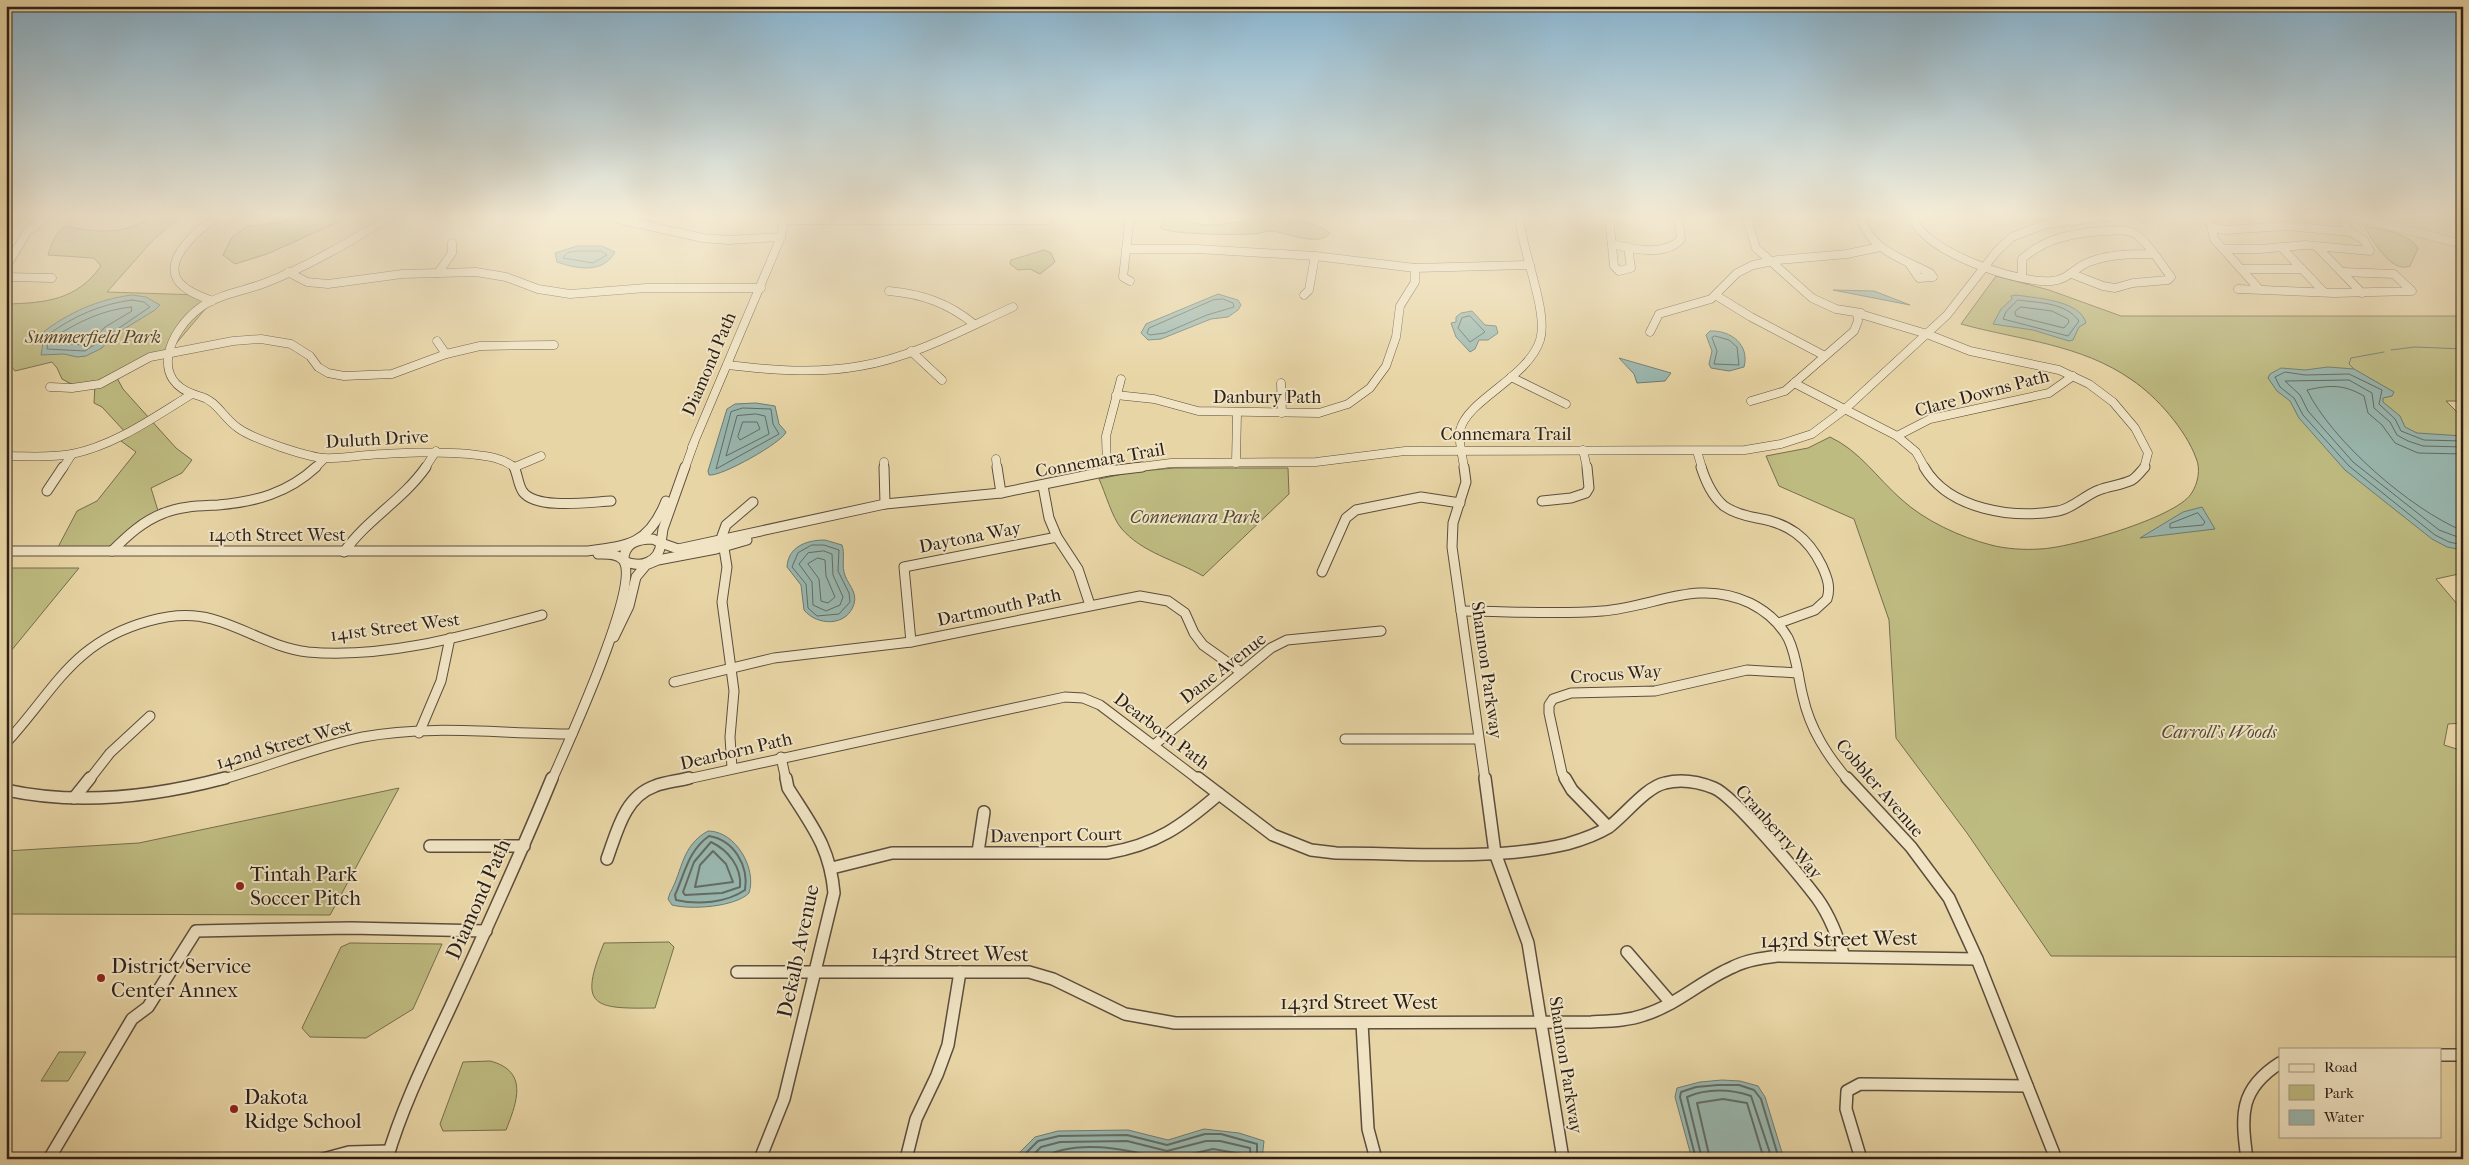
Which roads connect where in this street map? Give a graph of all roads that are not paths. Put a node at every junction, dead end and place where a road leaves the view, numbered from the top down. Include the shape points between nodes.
1 (176, 270) edge
2 (291, 270) edge
3 (768, 270) edge
4 (1124, 270) edge
5 (1312, 270) edge
6 (1415, 270) edge
7 (1531, 270) edge
8 (1742, 270) edge
9 (1780, 270) edge
10 (1982, 270) edge
11 (2002, 270) edge
12 (2022, 270) edge
13 (2076, 270) edge
14 (2167, 270) edge
15 (2242, 270) edge
16 (2303, 270) edge
17 (288, 272) junction
18 (438, 272) joint
19 (2342, 272) joint
20 (2072, 274) junction
21 (6, 277) edge
22 (2022, 277) junction
23 (52, 278) dead end
24 (1130, 281) dead end
25 (761, 288) junction
26 (2238, 289) dead end
27 (2259, 289) junction
28 (889, 290) dead end
29 (2323, 291) junction
30 (2362, 293) junction
31 (1304, 295) dead end
32 (1717, 296) junction
33 (212, 301) junction
34 (1013, 307) dead end
35 (1857, 313) junction
36 (974, 324) junction
37 (1650, 332) dead end
38 (1927, 334) junction
39 (437, 341) dead end
40 (554, 345) dead end
41 (911, 351) junction
42 (168, 353) junction
43 (446, 354) junction
44 (1825, 356) junction
45 (726, 369) junction
46 (2074, 376) junction
47 (1511, 377) junction
48 (1121, 379) dead end
49 (942, 380) dead end
50 (1281, 383) dead end
51 (1794, 383) junction
52 (50, 387) dead end
53 (192, 394) junction
54 (1116, 395) junction
55 (1751, 401) dead end
56 (1566, 404) dead end
57 (1844, 410) junction
58 (1237, 413) junction
59 (1282, 413) junction
60 (1897, 436) junction
61 (694, 442) junction
62 (1461, 450) junction
63 (1583, 450) junction
64 (436, 451) junction
65 (1697, 451) junction
66 (72, 454) junction
67 (6, 456) edge
68 (541, 456) dead end
69 (325, 458) junction
70 (996, 459) dead end
71 (884, 462) dead end
72 (1236, 462) junction
73 (515, 467) junction
74 (1108, 472) junction
75 (1043, 486) junction
76 (47, 490) dead end
77 (1001, 493) junction
78 (611, 501) dead end
79 (1542, 501) dead end
80 (753, 502) dead end
81 (1460, 502) junction
82 (885, 504) junction
83 (1057, 537) junction
84 (634, 542) junction
85 (662, 543) junction
86 (723, 544) junction
87 (6, 551) edge
88 (112, 551) junction
89 (344, 552) junction
90 (548, 552) junction
91 (624, 561) junction
92 (651, 562) junction
93 (1322, 572) dead end
94 (1090, 605) junction
95 (1461, 611) junction
96 (542, 615) dead end
97 (1779, 623) junction
98 (1381, 631) dead end
99 (450, 638) junction
100 (911, 642) junction
101 (604, 655) junction
102 (732, 667) junction
103 (1241, 672) junction
104 (1798, 673) junction
105 (674, 682) dead end
106 (150, 716) dead end
107 (419, 733) junction
108 (572, 734) junction
109 (1345, 739) dead end
110 (1478, 739) junction
111 (6, 743) edge
112 (1154, 745) junction
113 (781, 757) junction
114 (732, 768) junction
115 (6, 790) edge
116 (1219, 794) junction
117 (74, 798) junction
118 (984, 812) dead end
119 (1608, 827) junction
120 (430, 846) dead end
121 (524, 846) junction
122 (978, 852) junction
123 (1496, 853) junction
124 (607, 859) dead end
125 (832, 868) junction
126 (486, 931) junction
127 (1627, 952) dead end
128 (1844, 956) junction
129 (1977, 959) junction
130 (815, 971) junction
131 (736, 972) dead end
132 (960, 972) junction
133 (1670, 1003) junction
134 (1542, 1022) junction
135 (1362, 1023) junction
136 (2442, 1056) edge
137 (2463, 1056) edge
138 (2279, 1064) edge
139 (2027, 1086) junction
140 (388, 1155) edge
141 (48, 1159) edge
142 (323, 1159) edge
143 (760, 1159) edge
144 (906, 1159) edge
145 (1376, 1159) edge
146 (1563, 1159) edge
147 (1860, 1159) edge
148 (2056, 1159) edge
149 (2248, 1159) edge

1 - 33 street via 183,286
2 - 17 street
3 - 25 street, Diamond Path
4 - 24 street via 1123,276
5 - 31 street via 1309,290
6 - 59 street, Danbury Path via 1414,285 1399,309 1392,352 1370,388 1355,403 1337,410
7 - 47 street, Shannon Parkway via 1540,307 1541,338 1532,359
8 - 32 street
9 - 35 street via 1816,300 1836,309
10 - 38 street, Connemara Trail via 1952,310
11 - 22 street
12 - 22 street
13 - 20 street
14 - 20 street via 2170,279 2115,288
15 - 27 street
16 - 29 street
17 - 18 street via 307,282 328,284
17 - 33 street
18 - 25 street via 492,274 538,289 570,294 646,288
19 - 30 street
19 - 30 street via 2394,274 2412,291
20 - 22 street via 2046,282
21 - 23 street
25 - 45 street, Diamond Path
26 - 27 street
27 - 29 street
28 - 36 street via 940,300 956,308
29 - 30 street
32 - 37 street via 1659,314
32 - 44 street
33 - 42 street via 201,307 179,330
34 - 36 street
35 - 38 street
35 - 44 street via 1854,330
36 - 41 street
38 - 46 street via 1970,351 2037,364
38 - 57 street, Connemara Trail
39 - 43 street
40 - 43 street via 480,346
41 - 45 street via 848,368
41 - 49 street
42 - 43 street via 233,341 277,341 302,349 328,373 360,376 392,374
42 - 52 street via 150,357 100,384
42 - 53 street, Duluth Drive via 166,366 170,377
44 - 51 street
45 - 61 street, Diamond Path
46 - 60 street, Clare Downs Path via 2049,394 1930,419
46 - 60 street via 2113,402 2135,428 2148,453 2146,466 2132,480 2097,490 2060,511 2004,512 1968,504 1937,484 1916,452
47 - 56 street
47 - 62 street, Shannon Parkway via 1466,417 1460,431
48 - 54 street
50 - 59 street
51 - 55 street via 1779,394
51 - 57 street
53 - 66 street via 114,439
53 - 69 street, Duluth Drive via 211,399 227,420 240,430 303,455
54 - 58 street, Danbury Path via 1154,399 1198,412
54 - 74 street via 1104,439
57 - 60 street
57 - 65 street, Connemara Trail via 1812,434 1781,444 1744,450
58 - 59 street, Danbury Path
58 - 72 street
61 - 84 street, Diamond Path via 656,523
61 - 85 street, Diamond Path via 665,520
62 - 63 street, Connemara Trail
62 - 72 street, Connemara Trail via 1405,451 1316,462
62 - 81 street, Shannon Parkway via 1466,482
63 - 65 street, Connemara Trail
63 - 79 street via 1591,482 1589,492 1583,497
64 - 69 street, Duluth Drive
64 - 73 street, Duluth Drive via 495,457
64 - 89 street via 421,475 360,530
65 - 97 street via 1712,495 1724,506 1745,516 1794,530 1812,544 1817,554 1829,583 1827,598 1815,610
66 - 67 street
66 - 76 street
68 - 73 street
69 - 88 street via 294,485 266,497 182,507 152,517 129,532
70 - 77 street
71 - 82 street
72 - 74 street, Connemara Trail via 1171,463
73 - 78 street via 521,489 528,497 543,502
74 - 75 street, Connemara Trail
75 - 77 street, Connemara Trail
75 - 83 street via 1049,518
77 - 82 street, Connemara Trail
80 - 86 street via 726,525
81 - 93 street via 1421,497 1356,510 1346,518
81 - 95 street, Shannon Parkway via 1453,524 1452,547
82 - 86 street, Connemara Trail
83 - 94 street via 1078,569
83 - 100 street, Daytona Way via 904,567
84 - 85 street via 649,539
84 - 90 street, 140th Street West
84 - 91 street, Diamond Path via 624,550
85 - 86 street, Connemara Trail via 678,549
85 - 92 street, Diamond Path via 658,556
86 - 92 street, Connemara Trail
86 - 102 street via 727,567 722,602
87 - 88 street, 140th Street West
88 - 89 street, 140th Street West
89 - 90 street, 140th Street West
90 - 91 street, 140th Street West via 582,556 611,554
91 - 92 street via 635,565
91 - 101 street, Diamond Path via 627,578 624,597
92 - 101 street, Diamond Path via 636,577 630,606
94 - 100 street, Dartmouth Path
94 - 103 street, Dartmouth Path via 1140,596 1168,601 1185,613 1203,645
95 - 97 street, Cobbler Avenue via 1603,611 1684,592 1705,591 1726,593 1746,600
95 - 110 street, Shannon Parkway
96 - 99 street, 141st Street West
97 - 104 street, Cobbler Avenue via 1791,640
98 - 103 street, Dane Avenue via 1287,640 1271,648
99 - 107 street via 441,681
99 - 111 street, 141st Street West via 348,652 308,652 274,645 212,619 188,615 152,620 107,638 80,655
100 - 102 street, Dartmouth Path via 774,658
101 - 108 street, Diamond Path
102 - 105 street, Dartmouth Path
102 - 114 street
103 - 112 street, Dane Avenue
104 - 119 street, Crocus Way via 1747,670 1655,691 1571,693 1553,698 1549,713 1562,773 1572,790
104 - 129 street, Cobbler Avenue via 1807,715 1832,761 1910,846 1939,883 1962,923
106 - 117 street via 110,753
107 - 108 street, 142nd Street West
107 - 117 street, 142nd Street West via 362,738 232,776 162,792
108 - 121 street, Diamond Path
109 - 110 street
110 - 123 street, Shannon Parkway
112 - 113 street, Dearborn Path via 1100,705 1084,698 1065,697
112 - 116 street, Dearborn Path
113 - 114 street, Dearborn Path
113 - 125 street, Dekalb Avenue via 788,788 823,842
114 - 124 street, Dearborn Path via 654,786 639,793 627,807
115 - 117 street, 142nd Street West
116 - 122 street, Davenport Court via 1174,832 1135,849 1107,853
116 - 123 street, Dearborn Path via 1273,835 1311,850 1336,853
118 - 122 street, Davenport Court
119 - 123 street, Dearborn Path via 1566,844
119 - 128 street, Cranberry Way via 1664,783 1689,781 1715,788 1735,803 1817,898 1832,923
120 - 121 street
121 - 126 street, Diamond Path
122 - 125 street via 892,853
123 - 134 street, Shannon Parkway via 1528,943
125 - 130 street, Dekalb Avenue via 834,893
126 - 140 street, Diamond Path via 418,1078
126 - 141 street via 350,928 196,931 148,1007 132,1019
127 - 133 street
128 - 129 street, 143rd Street West
128 - 133 street, 143rd Street West via 1778,956 1750,960 1726,969
129 - 139 street, Cobbler Avenue
130 - 131 street, 143rd Street West
130 - 132 street, 143rd Street West
130 - 143 street, Dekalb Avenue via 784,1099
132 - 135 street, 143rd Street West via 1044,975 1117,1012 1155,1022
132 - 144 street via 948,1045 916,1119
133 - 134 street, 143rd Street West via 1621,1021
134 - 135 street, 143rd Street West
134 - 146 street, Shannon Parkway
135 - 145 street via 1367,1124
136 - 137 street
138 - 149 street via 2255,1082 2246,1098 2242,1118
139 - 147 street via 1860,1084 1847,1092 1846,1109
139 - 148 street, Cobbler Avenue
140 - 142 street via 349,1152

